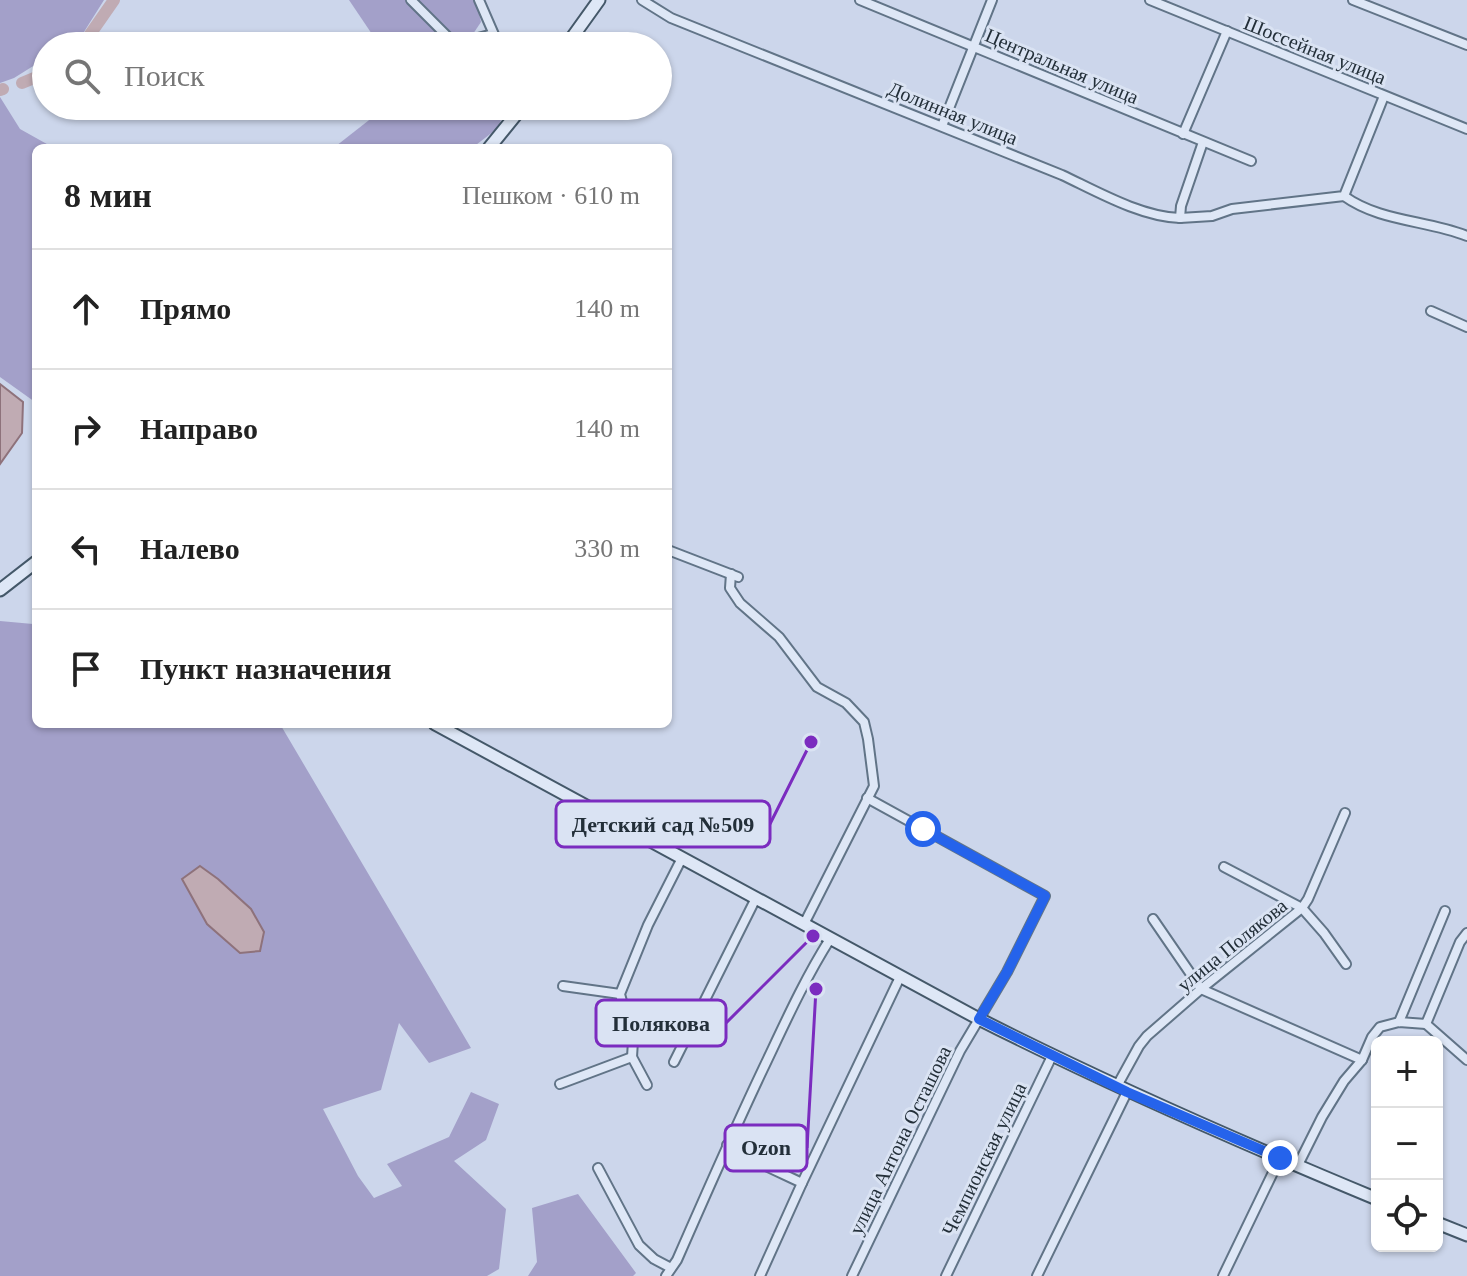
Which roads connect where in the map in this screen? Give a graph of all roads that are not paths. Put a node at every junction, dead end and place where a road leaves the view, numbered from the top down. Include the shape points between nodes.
1 (411, 0) edge
2 (479, 0) edge
3 (599, 0) edge
4 (642, 0) edge
5 (860, 0) edge
6 (992, 0) edge
7 (1150, 0) edge
8 (1353, 0) edge
9 (1227, 31) junction
10 (443, 32) edge
11 (492, 32) edge
12 (576, 32) edge
13 (1467, 45) edge
14 (973, 46) junction
15 (1384, 96) junction
16 (512, 120) edge
17 (942, 126) junction
18 (1467, 129) edge
19 (1183, 134) junction
20 (1203, 142) junction
21 (492, 144) edge
22 (1251, 161) dead end
23 (1344, 196) junction
24 (1180, 218) junction
25 (1467, 236) edge
26 (1431, 311) dead end
27 (1467, 327) edge
28 (672, 552) edge
29 (32, 565) edge
30 (0, 590) edge
31 (442, 728) edge
32 (867, 798) junction
33 (1345, 813) dead end
34 (682, 858) junction
35 (1224, 867) dead end
36 (756, 898) junction
37 (1302, 908) junction
38 (1445, 911) dead end
39 (1153, 919) dead end
40 (804, 924) junction
41 (1467, 933) edge
42 (830, 939) junction
43 (1346, 964) dead end
44 (900, 977) junction
45 (563, 986) dead end
46 (1201, 989) junction
47 (620, 994) junction
48 (979, 1019) junction
49 (1399, 1022) junction
50 (1426, 1024) junction
51 (1052, 1056) junction
52 (632, 1057) junction
53 (1362, 1060) junction
54 (1467, 1060) edge
55 (674, 1062) dead end
56 (560, 1084) dead end
57 (647, 1085) dead end
58 (1122, 1089) junction
59 (727, 1145) junction
60 (1280, 1158) junction
61 (1298, 1165) junction
62 (598, 1168) dead end
63 (802, 1183) junction
64 (1371, 1196) edge
65 (1443, 1225) edge
66 (1467, 1235) edge
67 (668, 1272) edge
68 (760, 1276) edge
69 (852, 1276) edge
70 (946, 1276) edge
71 (1037, 1276) edge
72 (1223, 1276) edge

1 - 10 street
2 - 11 street
3 - 12 street
4 - 17 street, Долинная улица via 671,18
5 - 14 street, Центральная улица
6 - 14 street
7 - 9 street, Шоссейная улица
8 - 13 street
9 - 15 street, Шоссейная улица
9 - 19 street
14 - 17 street
14 - 19 street, Центральная улица
15 - 18 street, Шоссейная улица
15 - 23 street
16 - 21 street
17 - 24 street, Долинная улица via 1127,204
19 - 20 street, Центральная улица
20 - 22 street, Центральная улица
20 - 24 street
23 - 24 street, Долинная улица
23 - 25 street via 1392,218
26 - 27 street
28 - 32 street via 734,575 730,588 740,603 779,637 817,687 846,703 864,722 874,786
29 - 30 street
31 - 34 street
32 - 40 street
32 - 48 street, улица Антона Осташова via 1045,896
33 - 37 street, улица Полякова
34 - 36 street
34 - 47 street
35 - 37 street
36 - 40 street
36 - 55 street
37 - 43 street
37 - 46 street, улица Полякова
38 - 49 street
39 - 46 street
40 - 42 street
41 - 50 street
42 - 44 street
42 - 59 street
44 - 48 street
44 - 63 street
45 - 47 street
46 - 53 street
46 - 58 street, улица Полякова via 1139,1046
47 - 52 street
48 - 51 street
48 - 69 street, улица Антона Осташова
49 - 50 street
49 - 53 street via 1380,1027
50 - 54 street
51 - 58 street
51 - 70 street, Чемпионская улица
52 - 56 street
52 - 57 street
53 - 61 street via 1322,1117
58 - 60 street
58 - 71 street, улица Полякова
59 - 63 street
59 - 67 street
60 - 61 street
60 - 72 street
61 - 64 street
62 - 67 street via 639,1245
63 - 68 street
65 - 66 street

